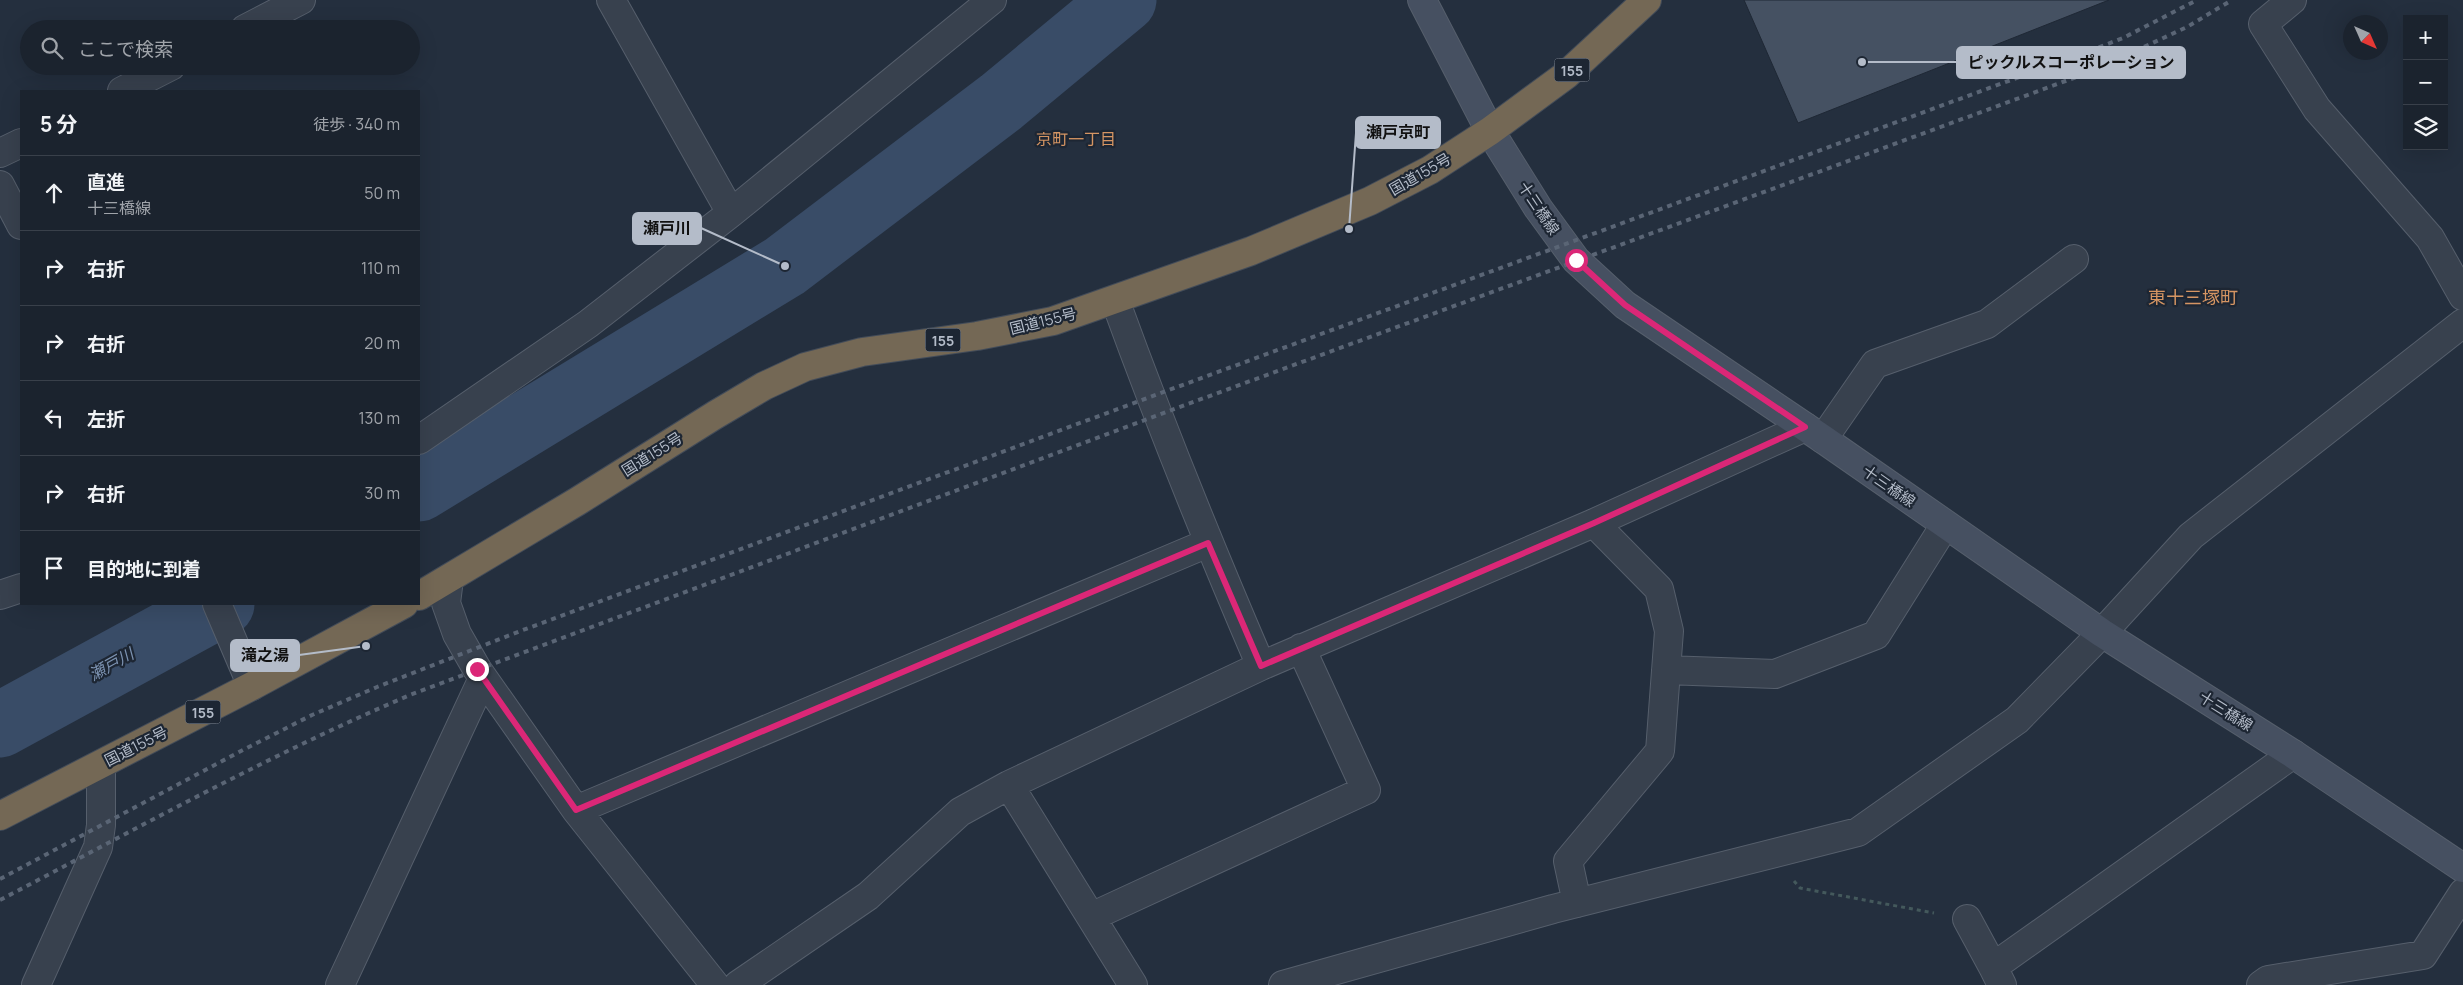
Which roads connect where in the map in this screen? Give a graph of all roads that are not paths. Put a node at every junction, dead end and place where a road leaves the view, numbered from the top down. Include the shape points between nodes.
1 (301, 0) edge
2 (611, 0) edge
3 (992, 0) edge
4 (1422, 0) edge
5 (1647, 0) edge
6 (2292, 0) edge
7 (262, 20) edge
8 (153, 75) edge
9 (124, 90) edge
10 (1490, 131) junction
11 (20, 143) edge
12 (0, 153) edge
13 (0, 185) edge
14 (731, 213) junction
15 (20, 223) edge
16 (2074, 259) dead end
17 (2463, 296) edge
18 (1115, 300) junction
19 (2463, 323) edge
20 (1814, 433) junction
21 (420, 439) edge
22 (1594, 523) junction
23 (1945, 525) junction
24 (1208, 543) junction
25 (449, 579) junction
26 (20, 588) edge
27 (0, 595) edge
28 (420, 595) edge
29 (217, 605) edge
30 (402, 605) edge
31 (2102, 633) junction
32 (1301, 648) junction
33 (1261, 666) junction
34 (1666, 670) junction
35 (483, 678) junction
36 (252, 686) junction
37 (2293, 754) junction
38 (101, 765) junction
39 (1009, 785) junction
40 (576, 810) junction
41 (0, 816) edge
42 (2463, 868) edge
43 (2463, 893) edge
44 (1577, 903) junction
45 (1091, 917) junction
46 (1967, 919) road end
47 (1998, 976) edge
48 (36, 985) edge
49 (340, 985) edge
50 (714, 985) edge
51 (738, 985) edge
52 (1133, 985) edge
53 (1284, 985) edge
54 (2261, 985) edge

1 - 7 street
2 - 14 street
3 - 14 street
4 - 10 street, 十三橋線
5 - 10 highway, 国道155号 / 155 via 1566,75
6 - 17 street via 2263,24 2271,38 2317,109 2430,238
8 - 9 street
10 - 18 highway, 国道155号 / 155 via 1430,170 1370,201 1251,251
10 - 20 street, 十三橋線 via 1538,208 1576,260 1625,305
11 - 12 street
13 - 15 street
14 - 21 street via 588,324
16 - 20 street via 1987,324 1875,364
18 - 24 street
18 - 25 highway, 国道155号 / 155 via 1053,321 977,336 862,352 805,368 764,386 723,410
19 - 31 street via 2191,536
20 - 22 street
20 - 23 street, 十三橋線
22 - 32 street
22 - 34 street via 1659,589 1669,631
23 - 31 street, 十三橋線
23 - 34 street via 1876,634 1775,674
24 - 33 street
24 - 40 street
25 - 28 highway, 国道155号 / 155
25 - 35 street via 446,603 457,634
26 - 27 street
29 - 36 street
30 - 36 highway, 国道155号 / 155
31 - 37 street, 十三橋線
31 - 44 street via 2017,720 1858,832
32 - 33 street
32 - 45 street via 1366,790
33 - 39 street
34 - 44 street via 1660,751 1568,861
35 - 40 street
35 - 49 street
36 - 38 highway, 国道155号 / 155
37 - 42 street, 十三橋線
37 - 47 street
38 - 41 highway, 国道155号 / 155
38 - 48 street via 98,847
39 - 45 street
39 - 51 street via 960,812 868,896
40 - 50 street
43 - 54 street via 2423,955 2268,980
44 - 53 street
45 - 52 street
46 - 47 street

